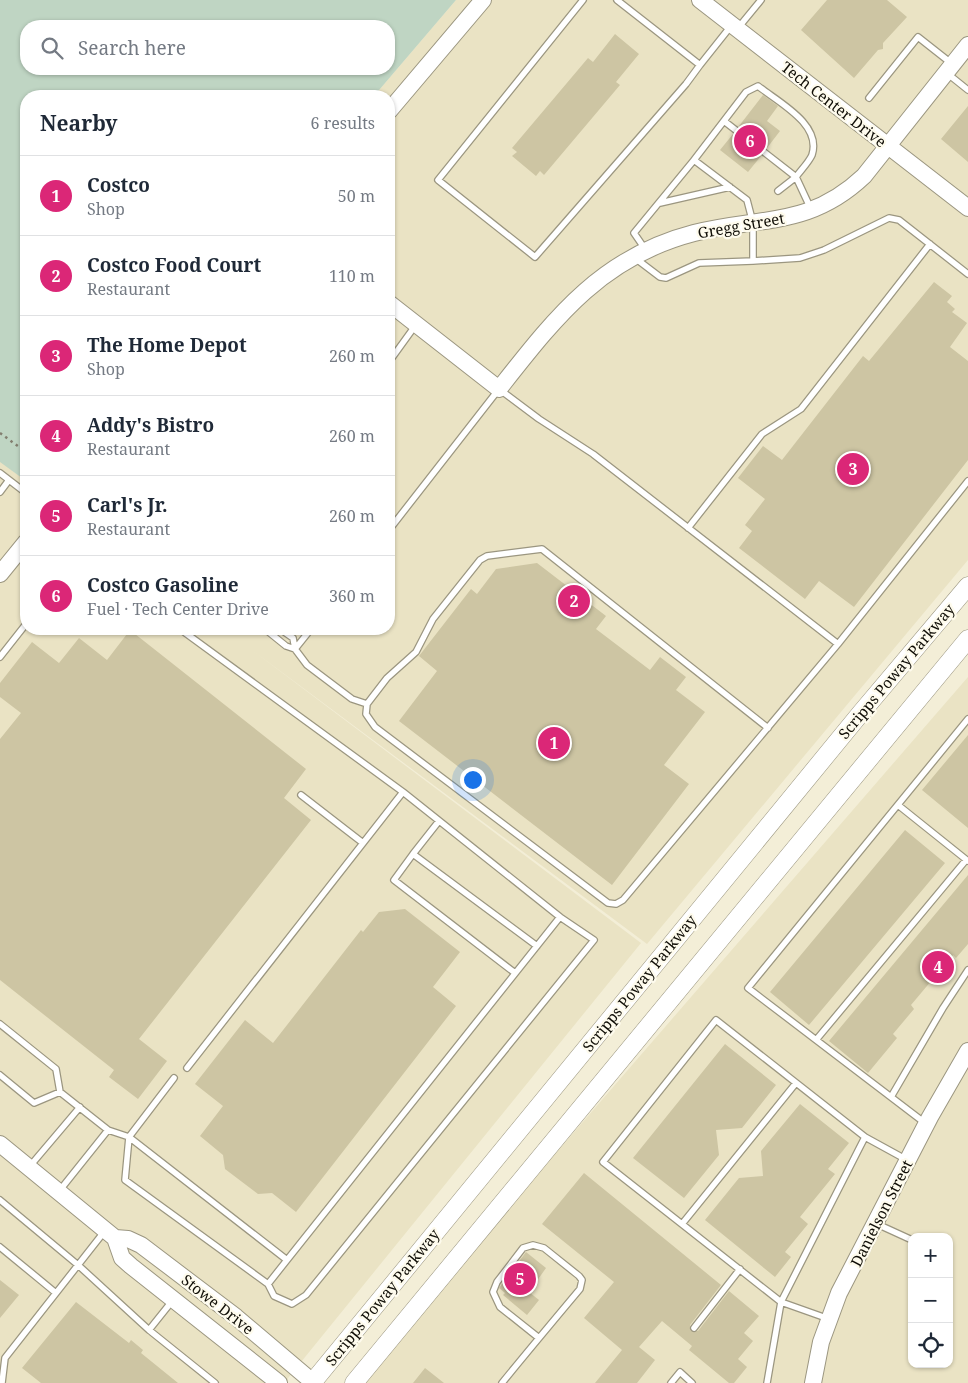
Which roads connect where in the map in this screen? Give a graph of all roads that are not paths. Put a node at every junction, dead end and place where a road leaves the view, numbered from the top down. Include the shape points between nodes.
1 (483, 0) edge
2 (583, 0) edge
3 (617, 0) edge
4 (700, 0) edge
5 (761, 0) edge
6 (735, 26) junction
7 (968, 45) edge
8 (700, 64) junction
9 (949, 68) junction
10 (968, 90) edge
11 (869, 98) dead end
12 (395, 104) edge
13 (724, 121) junction
14 (887, 146) junction
15 (694, 160) junction
16 (796, 177) junction
17 (730, 188) junction
18 (778, 191) dead end
19 (660, 203) junction
20 (968, 208) edge
21 (812, 211) junction
22 (753, 223) junction
23 (930, 244) junction
24 (640, 254) junction
25 (753, 261) junction
26 (968, 274) edge
27 (395, 308) edge
28 (417, 324) junction
29 (395, 354) edge
30 (499, 389) junction
31 (0, 473) edge
32 (9, 480) junction
33 (968, 480) edge
34 (20, 488) edge
35 (0, 492) edge
36 (395, 522) edge
37 (688, 528) junction
38 (20, 549) edge
39 (0, 574) edge
40 (968, 586) edge
41 (20, 631) edge
42 (188, 635) edge
43 (273, 635) edge
44 (289, 635) edge
45 (306, 635) edge
46 (968, 639) edge
47 (838, 644) junction
48 (295, 649) junction
49 (0, 656) edge
50 (367, 704) junction
51 (968, 719) edge
52 (768, 728) junction
53 (403, 792) junction
54 (301, 795) dead end
55 (898, 805) junction
56 (439, 821) junction
57 (363, 843) junction
58 (413, 854) junction
59 (967, 860) edge
60 (560, 916) junction
61 (537, 946) junction
62 (968, 970) edge
63 (515, 973) junction
64 (0, 1024) edge
65 (816, 1040) junction
66 (966, 1059) edge
67 (187, 1068) dead end
68 (0, 1075) edge
69 (174, 1078) dead end
70 (796, 1082) junction
71 (60, 1092) junction
72 (891, 1097) junction
73 (80, 1107) junction
74 (926, 1124) junction
75 (108, 1130) junction
76 (129, 1137) junction
77 (865, 1137) junction
78 (0, 1144) edge
79 (908, 1161) junction
80 (29, 1168) junction
81 (58, 1192) junction
82 (0, 1200) edge
83 (875, 1223) junction
84 (682, 1224) junction
85 (110, 1234) junction
86 (908, 1238) edge
87 (0, 1247) edge
88 (288, 1260) junction
89 (78, 1265) junction
90 (740, 1269) junction
91 (268, 1284) junction
92 (56, 1293) junction
93 (174, 1299) junction
94 (781, 1302) junction
95 (829, 1319) junction
96 (694, 1328) dead end
97 (149, 1330) junction
98 (539, 1338) junction
99 (2, 1383) edge
100 (215, 1383) edge
101 (279, 1383) edge
102 (313, 1383) edge
103 (354, 1383) edge
104 (502, 1383) edge
105 (671, 1383) edge
106 (692, 1383) edge
107 (767, 1383) edge
108 (813, 1383) edge

1 - 12 street
2 - 8 lane via 438,180 536,257
3 - 8 lane
4 - 6 street, Tech Center Drive
5 - 6 lane
6 - 8 lane
6 - 14 street, Tech Center Drive
7 - 9 street, Gregg Street
9 - 10 lane
9 - 11 lane via 918,37
9 - 14 street, Gregg Street
13 - 15 lane
13 - 16 lane
13 - 16 lane via 746,92 758,86 806,124 813,137 812,155
14 - 20 street, Tech Center Drive
14 - 21 street, Gregg Street via 848,191
15 - 17 lane
15 - 19 lane
16 - 18 lane
16 - 21 lane
17 - 19 lane
17 - 22 lane via 747,200
19 - 24 lane via 634,233
21 - 22 street, Gregg Street
22 - 24 street, Gregg Street via 694,233
22 - 25 lane
23 - 25 lane via 899,220 889,218 824,250 800,258
23 - 26 lane
23 - 37 lane via 800,409 762,434
24 - 25 lane via 660,277 666,278 699,264
24 - 30 street, Gregg Street via 572,301
27 - 28 street
28 - 29 lane
28 - 30 street
30 - 36 lane
30 - 37 lane via 539,420 593,454
31 - 32 lane
32 - 34 lane
32 - 35 lane
33 - 47 lane
37 - 47 lane
38 - 39 street
40 - 102 main road, Scripps Poway Parkway
41 - 49 lane
42 - 53 lane
43 - 48 lane
44 - 48 lane via 293,638
45 - 48 lane
46 - 103 main road
47 - 52 lane
48 - 50 lane via 307,666 352,699
50 - 52 lane via 387,678 416,652 434,620 484,556 538,549
50 - 52 lane via 366,714 375,727 608,903 616,904 623,900
51 - 55 lane
53 - 56 lane
53 - 57 lane
54 - 57 lane
55 - 59 lane
55 - 65 lane via 748,988
56 - 58 lane
56 - 60 lane
57 - 67 lane
58 - 61 lane
58 - 63 lane via 394,880
59 - 65 lane
60 - 61 lane
60 - 91 lane via 594,940 306,1295 292,1304 274,1296
61 - 63 lane
62 - 72 lane via 942,1008
63 - 88 lane
64 - 71 lane via 56,1069
65 - 72 lane
66 - 74 street, Danielson Street
68 - 71 lane via 34,1103
69 - 76 lane
70 - 77 lane
70 - 84 lane
70 - 84 lane via 716,1020 603,1162
71 - 73 lane
72 - 74 lane
73 - 75 lane
73 - 80 lane
74 - 79 street, Danielson Street
75 - 76 lane
75 - 81 lane
76 - 88 lane
76 - 91 lane via 125,1180
77 - 79 lane
77 - 94 lane
78 - 80 street, Stowe Drive
79 - 83 street, Danielson Street
80 - 81 street, Stowe Drive
81 - 85 street, Stowe Drive
82 - 89 lane
83 - 86 lane
83 - 95 street, Danielson Street
84 - 90 lane
85 - 89 lane
85 - 93 street, Stowe Drive via 122,1258
85 - 102 street, Stowe Drive via 141,1245 243,1322
87 - 92 lane
88 - 91 lane
89 - 92 lane
89 - 97 lane
90 - 94 lane
90 - 96 lane
92 - 99 lane via 5,1358
93 - 97 lane
93 - 101 street, Stowe Drive
94 - 95 lane
94 - 107 lane
95 - 108 street, Danielson Street
97 - 100 lane
98 - 98 lane via 580,1289 582,1280 544,1248 533,1245 523,1248 497,1282 494,1292 500,1307
98 - 104 lane
105 - 106 lane via 680,1372

